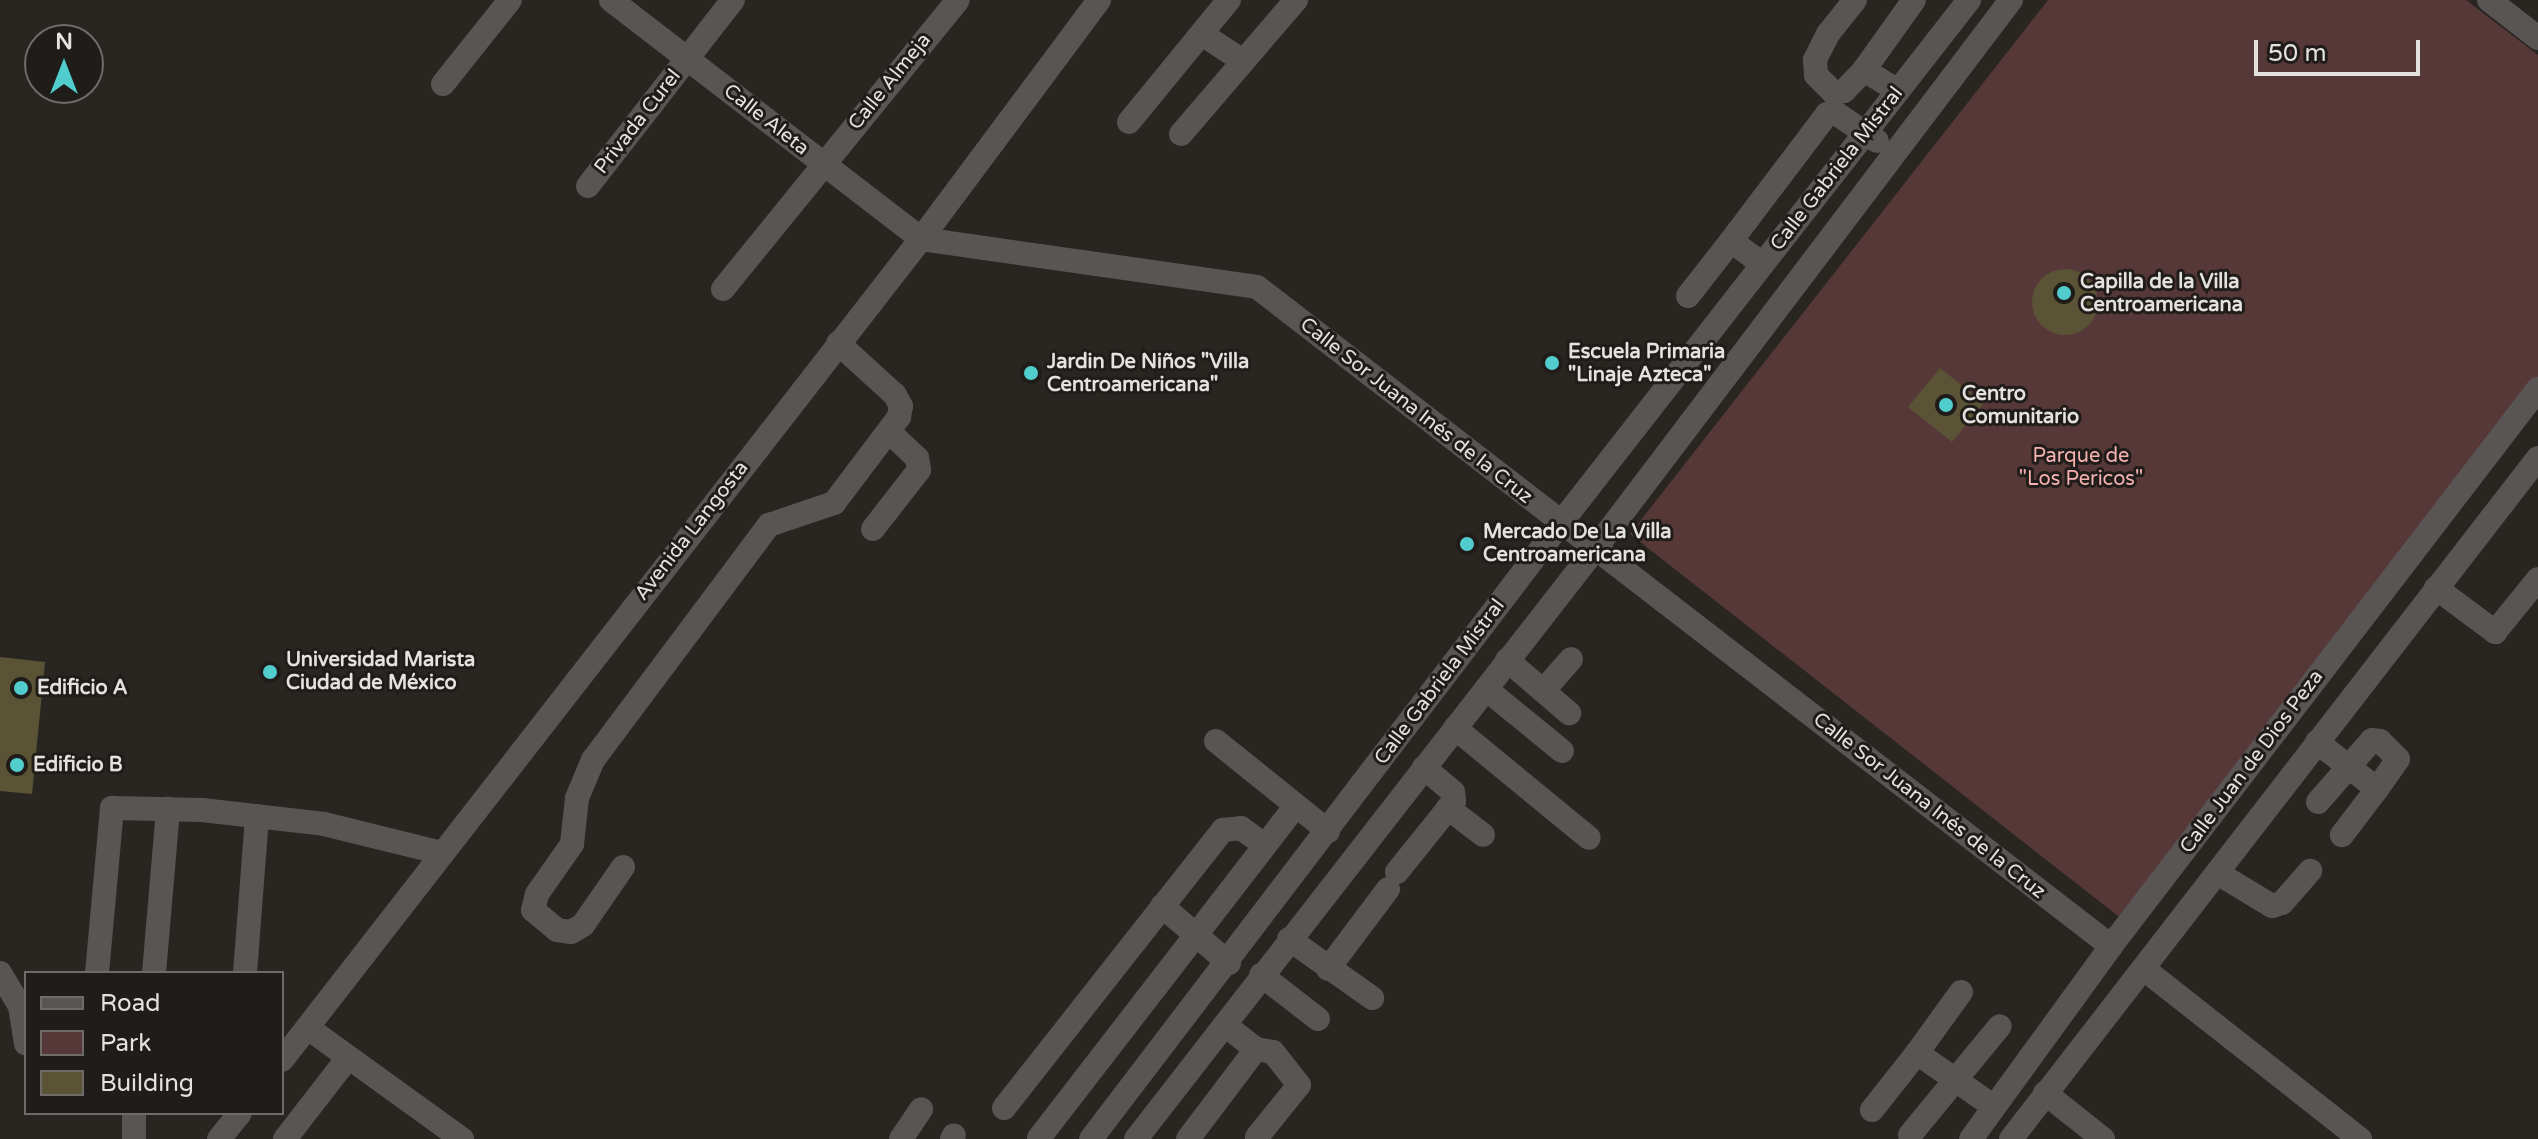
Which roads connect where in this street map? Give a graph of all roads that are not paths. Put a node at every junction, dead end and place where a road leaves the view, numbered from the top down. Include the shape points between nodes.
1 (510, 0) edge
2 (611, 0) edge
3 (733, 0) edge
4 (958, 0) edge
5 (1099, 0) edge
6 (1229, 0) edge
7 (1296, 0) edge
8 (1855, 0) edge
9 (1914, 0) edge
10 (1969, 0) edge
11 (2011, 0) edge
12 (2489, 0) edge
13 (1202, 34) junction
14 (2538, 38) edge
15 (687, 58) junction
16 (1243, 61) junction
17 (1864, 70) junction
18 (443, 84) dead end
19 (1898, 91) junction
20 (1129, 122) dead end
21 (1865, 133) junction
22 (1181, 134) dead end
23 (1895, 153) junction
24 (822, 165) junction
25 (588, 186) dead end
26 (921, 239) junction
27 (1731, 241) junction
28 (1763, 264) junction
29 (723, 289) dead end
30 (1688, 296) dead end
31 (838, 343) junction
32 (2538, 389) edge
33 (889, 432) junction
34 (2538, 458) edge
35 (1560, 524) junction
36 (873, 529) dead end
37 (1595, 549) junction
38 (2538, 579) edge
39 (2436, 588) junction
40 (1571, 659) dead end
41 (1507, 660) junction
42 (1486, 689) junction
43 (1544, 690) junction
44 (1569, 713) dead end
45 (1455, 728) junction
46 (1216, 741) dead end
47 (2317, 742) junction
48 (1562, 751) dead end
49 (2347, 764) junction
50 (1424, 768) junction
51 (2377, 789) junction
52 (2318, 802) dead end
53 (1295, 807) junction
54 (1448, 808) junction
55 (168, 809) junction
56 (257, 816) junction
57 (1328, 831) junction
58 (1483, 835) dead end
59 (2342, 835) dead end
60 (1589, 838) dead end
61 (1263, 844) junction
62 (442, 853) junction
63 (623, 867) dead end
64 (2310, 871) dead end
65 (2219, 874) junction
66 (1162, 906) junction
67 (1193, 933) junction
68 (1289, 939) junction
69 (2111, 946) junction
70 (1229, 963) junction
71 (1328, 969) junction
72 (2144, 969) junction
73 (97, 971) edge
74 (154, 971) edge
75 (245, 971) edge
76 (0, 973) edge
77 (1261, 975) junction
78 (1961, 992) dead end
79 (1372, 998) dead end
80 (1318, 1019) dead end
81 (1225, 1025) junction
82 (2000, 1026) dead end
83 (308, 1028) junction
84 (24, 1031) edge
85 (1053, 1048) junction
86 (1256, 1049) junction
87 (1917, 1053) junction
88 (284, 1058) edge
89 (347, 1059) junction
90 (1957, 1078) junction
91 (1085, 1080) junction
92 (2045, 1093) junction
93 (1994, 1107) junction
94 (1004, 1108) dead end
95 (1115, 1108) junction
96 (921, 1109) dead end
97 (1872, 1110) dead end
98 (134, 1115) edge
99 (238, 1115) edge
100 (1140, 1134) edge
101 (1910, 1135) dead end
102 (1257, 1137) dead end
103 (1039, 1138) edge
104 (134, 1139) edge
105 (219, 1139) edge
106 (285, 1139) edge
107 (462, 1139) edge
108 (901, 1139) edge
109 (1091, 1139) edge
110 (1188, 1139) edge
111 (1971, 1139) edge
112 (2011, 1139) edge
113 (2103, 1139) edge
114 (2360, 1139) edge

1 - 18 street
2 - 15 street, Calle Aleta
3 - 15 street, Privada Curel
4 - 24 street, Calle Almeja
5 - 26 street, Avenida Langosta
6 - 13 street
7 - 16 street
8 - 17 street via 1828,34 1815,60 1816,75 1834,93 1844,91
9 - 17 street
10 - 19 street, Calle Gabriela Mistral
11 - 23 street, Calle Gabriela Mistral
12 - 14 street
13 - 16 street
13 - 20 street
15 - 24 street, Calle Aleta
15 - 25 street, Privada Curel
16 - 22 street
17 - 19 street
19 - 21 street, Calle Gabriela Mistral
21 - 23 street
21 - 27 street via 1837,114 1827,114
21 - 28 street, Calle Gabriela Mistral
23 - 37 street, Calle Gabriela Mistral
24 - 26 street, Calle Aleta
24 - 29 street, Calle Almeja
26 - 31 street, Avenida Langosta
26 - 35 street, Calle Sor Juana Inés de la Cruz via 1257,287
27 - 28 street
27 - 30 street
28 - 35 street, Calle Gabriela Mistral
31 - 33 street via 901,406
31 - 62 street, Avenida Langosta
32 - 69 street, Calle Juan de Dios Peza
33 - 36 street via 917,458 919,470
33 - 63 street via 834,503 769,525 602,747 577,798 566,859 537,894 533,910 557,930 571,932 583,925
34 - 39 street, Calle Juan de Dios Peza
35 - 37 street, Calle Sor Juana Inés de la Cruz
35 - 57 street, Calle Gabriela Mistral
37 - 41 street, Calle Gabriela Mistral
37 - 69 street, Calle Sor Juana Inés de la Cruz
38 - 39 street via 2495,632
39 - 47 street, Calle Juan de Dios Peza
40 - 43 street
41 - 42 street, Calle Gabriela Mistral
41 - 43 street
42 - 45 street, Calle Gabriela Mistral
42 - 48 street
43 - 44 street
45 - 50 street, Calle Gabriela Mistral
45 - 60 street
46 - 53 street
47 - 49 street
47 - 65 street, Calle Juan de Dios Peza
49 - 51 street
49 - 51 street via 2372,740 2395,752 2398,763
49 - 52 street
50 - 54 street via 1453,792
50 - 68 street, Calle Gabriela Mistral
51 - 59 street
53 - 57 street
53 - 61 street
54 - 58 street
54 - 71 street
55 - 56 street
55 - 73 street via 112,808
55 - 74 street
56 - 62 street via 324,824
56 - 75 street
57 - 70 street, Calle Gabriela Mistral
61 - 66 street via 1241,828 1223,830
61 - 67 street
62 - 83 street, Avenida Langosta
64 - 65 street via 2282,903 2272,906
65 - 72 street, Calle Juan de Dios Peza
66 - 67 street
66 - 85 street
67 - 70 street
67 - 91 street
68 - 71 street
68 - 77 street, Calle Gabriela Mistral
69 - 93 street, Calle Juan de Dios Peza
70 - 95 street, Calle Gabriela Mistral
71 - 79 street
72 - 92 street, Calle Juan de Dios Peza
72 - 114 street
76 - 84 street via 20,1006
77 - 80 street
77 - 81 street, Calle Gabriela Mistral
78 - 87 street
81 - 86 street
81 - 100 street, Calle Gabriela Mistral
82 - 90 street
83 - 88 street, Avenida Langosta
83 - 89 street
85 - 91 street
85 - 94 street
86 - 102 street via 1273,1052 1299,1085
86 - 110 street
87 - 90 street
87 - 97 street
89 - 106 street
89 - 107 street
90 - 93 street
90 - 101 street
91 - 95 street
91 - 103 street
92 - 112 street, Calle Juan de Dios Peza
92 - 113 street
93 - 111 street, Calle Juan de Dios Peza
95 - 100 street
95 - 109 street, Calle Gabriela Mistral
96 - 108 street
98 - 104 street
99 - 105 street

